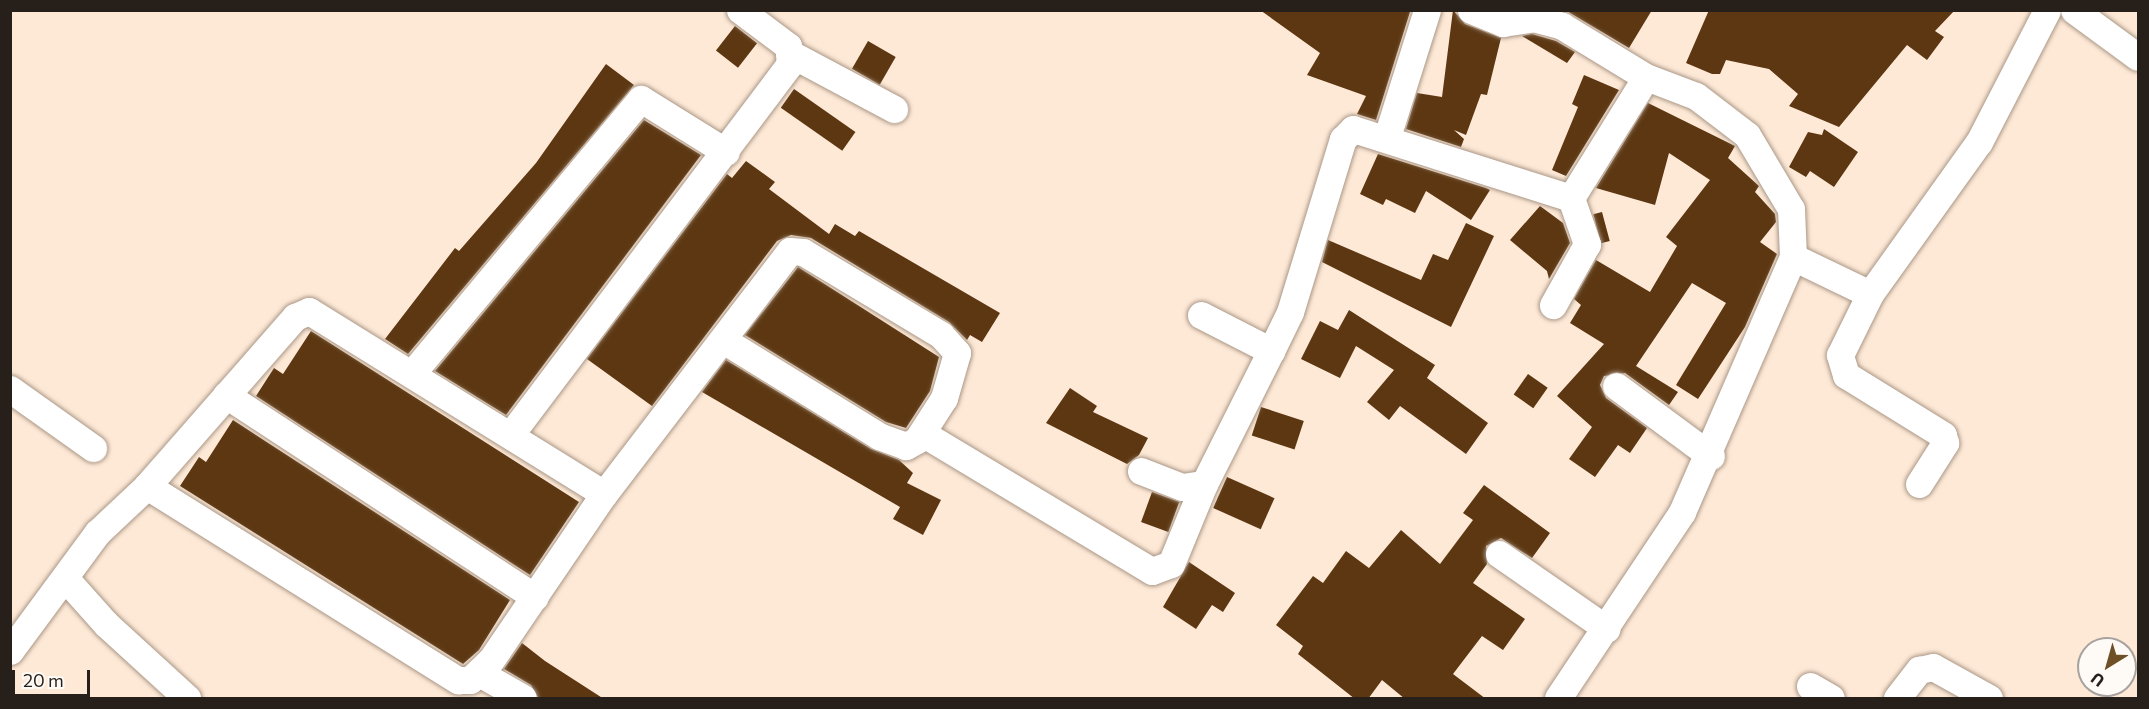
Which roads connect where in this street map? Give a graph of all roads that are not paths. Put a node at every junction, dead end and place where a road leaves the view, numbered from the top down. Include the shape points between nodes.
1 (740, 10) edge
2 (1427, 10) edge
3 (1472, 10) edge
4 (2047, 10) edge
5 (2074, 10) edge
6 (791, 54) junction
7 (2139, 57) edge
8 (1646, 77) junction
9 (894, 109) dead end
10 (1387, 137) junction
11 (726, 152) junction
12 (1571, 198) junction
13 (1794, 256) junction
14 (1870, 294) junction
15 (1553, 305) dead end
16 (1201, 315) dead end
17 (723, 340) junction
18 (1271, 351) junction
19 (414, 371) junction
20 (1616, 386) dead end
21 (10, 389) edge
22 (226, 395) junction
23 (922, 433) junction
24 (511, 434) junction
25 (93, 448) dead end
26 (1711, 456) junction
27 (1141, 471) dead end
28 (1204, 484) junction
29 (1919, 484) dead end
30 (147, 486) junction
31 (604, 494) junction
32 (1499, 554) dead end
33 (65, 578) junction
34 (535, 597) junction
35 (1606, 629) junction
36 (14, 639) edge
37 (485, 684) edge
38 (187, 699) edge
39 (523, 699) edge
40 (1558, 699) edge
41 (1898, 699) edge
42 (1989, 699) edge

1 - 6 street
2 - 10 street
3 - 8 street via 1503,22 1533,18 1562,26
4 - 14 street via 1979,142
5 - 7 street
6 - 9 street
6 - 11 street via 790,64
8 - 12 street
8 - 13 street via 1696,96 1747,135 1791,209
10 - 12 street
10 - 18 street via 1353,129 1343,140 1290,312
11 - 19 street via 641,99
11 - 24 street
12 - 15 street via 1587,244
13 - 14 street
13 - 26 street
14 - 29 street via 1840,355 1840,366 1943,435 1944,442
16 - 18 street
17 - 23 street via 887,440 906,446
17 - 23 street via 780,259 790,251 803,252 952,343 957,361 944,398
17 - 31 street
18 - 28 street
19 - 22 street via 309,310 295,317
19 - 24 street
20 - 26 street
21 - 25 street
22 - 30 street
22 - 34 street
23 - 28 street via 1152,571 1171,564
24 - 31 street
26 - 35 street via 1640,582
27 - 28 street via 1182,488
30 - 33 street via 97,533
30 - 37 street via 458,680
31 - 34 street
32 - 35 street
33 - 36 street
33 - 38 street via 105,624
34 - 37 street
35 - 40 street
37 - 39 street
41 - 42 street via 1919,670 1934,667

